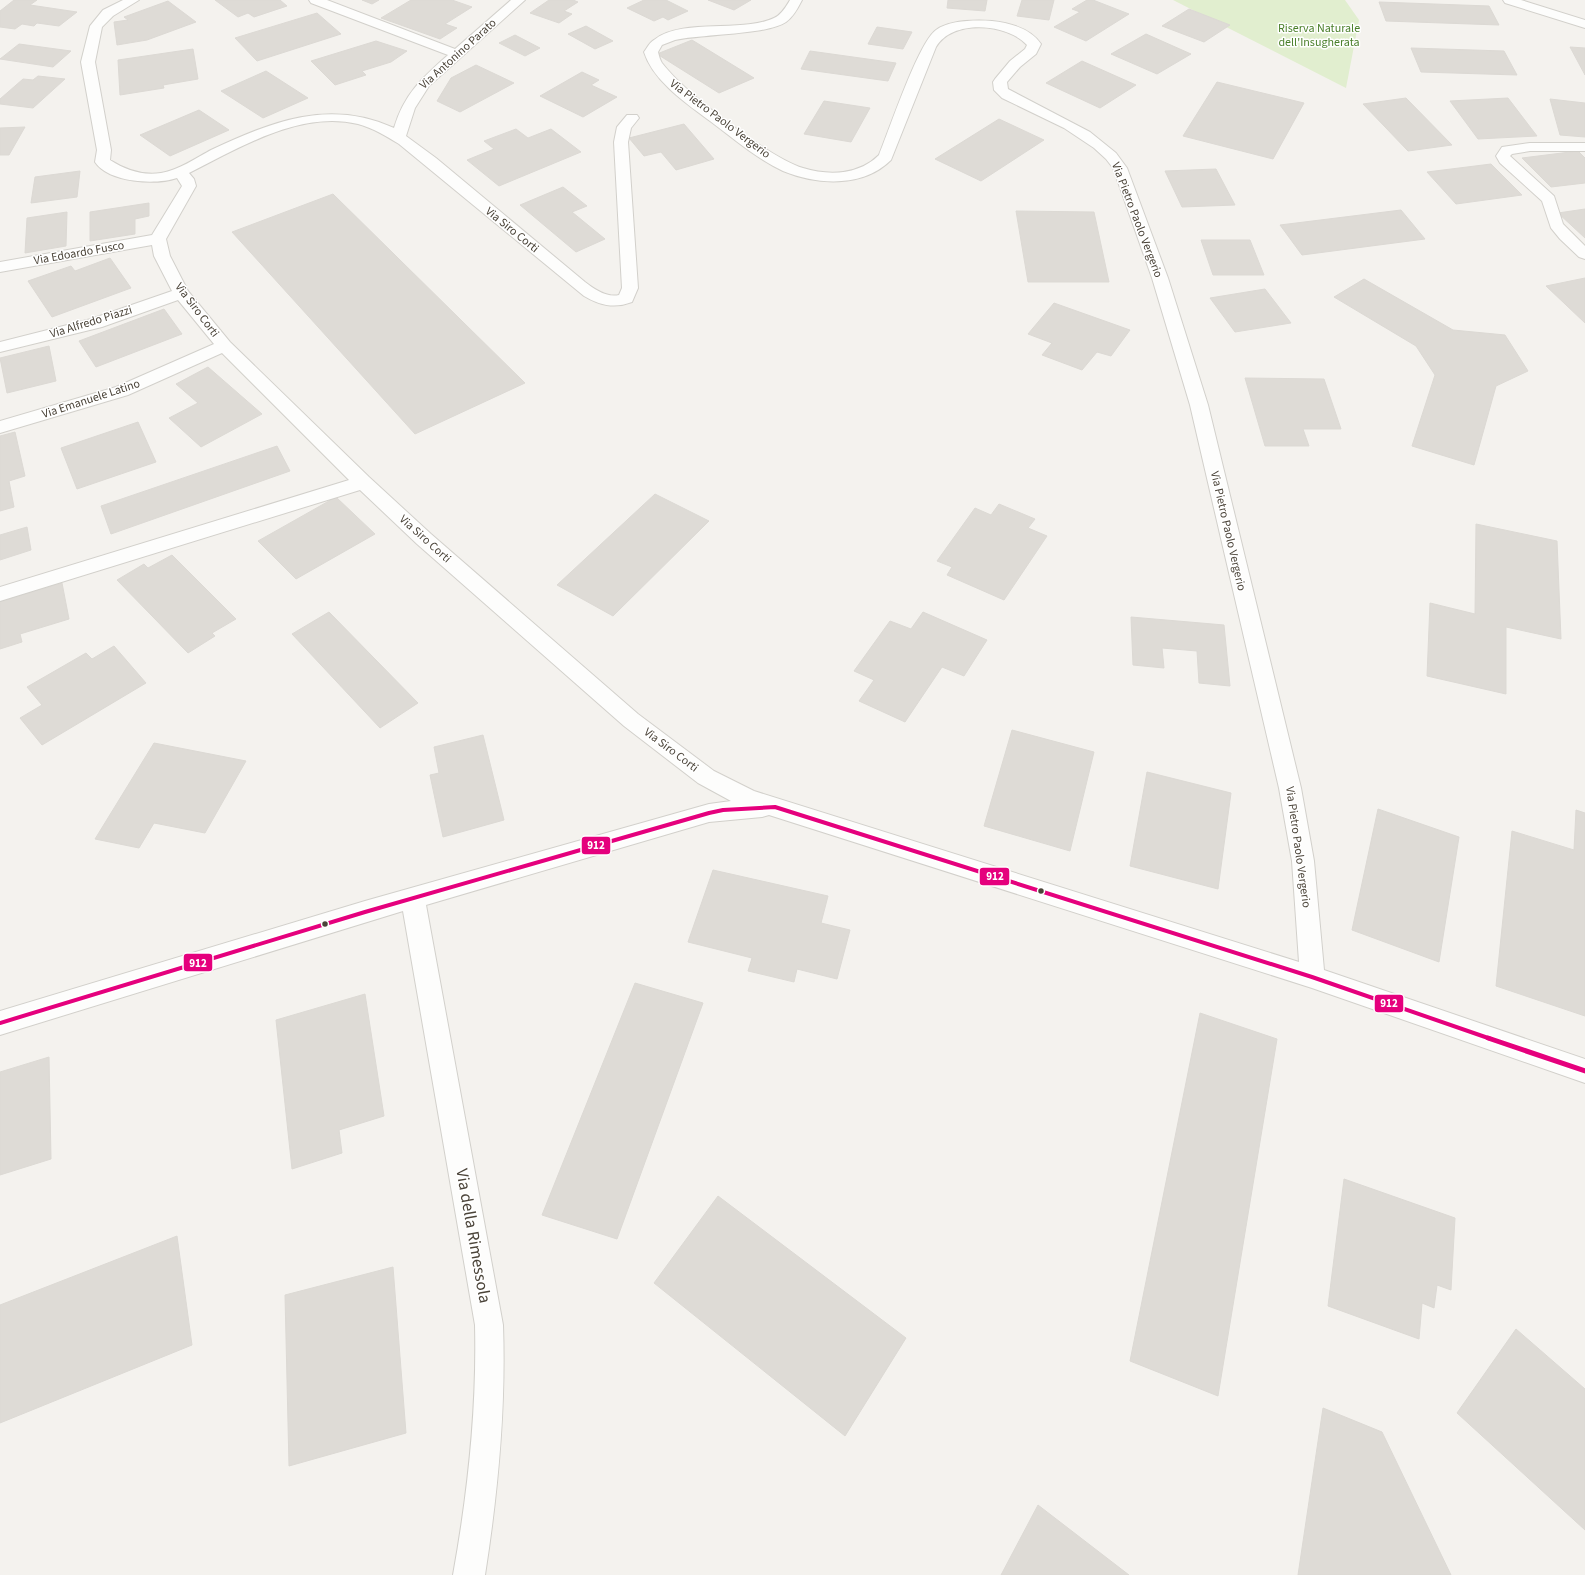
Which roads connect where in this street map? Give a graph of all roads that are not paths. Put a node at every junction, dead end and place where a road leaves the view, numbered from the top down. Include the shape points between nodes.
1 (133, 0) edge
2 (315, 0) edge
3 (519, 0) edge
4 (796, 0) edge
5 (1510, 0) edge
6 (1585, 24) edge
7 (457, 54) junction
8 (632, 118) dead end
9 (399, 136) junction
10 (1585, 146) edge
11 (180, 172) junction
12 (158, 239) junction
13 (1585, 254) edge
14 (0, 267) edge
15 (181, 293) junction
16 (224, 346) junction
17 (0, 347) edge
18 (0, 427) edge
19 (363, 482) junction
20 (0, 594) edge
21 (775, 807) junction
22 (413, 899) junction
23 (1312, 977) junction
24 (0, 1023) edge
25 (1585, 1071) edge
26 (469, 1575) edge

1 - 11 street, Via Siro Corti via 108,13 96,26 88,62 104,150 102,162 120,172 137,177 154,178
2 - 7 street
3 - 7 street, Via Antonino Parato
4 - 23 street, Via Pietro Paolo Vergerio via 785,16 770,24 750,28 694,31 667,37 653,48 653,64 672,84 774,160 808,174 846,176 875,168 886,157 929,47 938,35 946,30 977,24 999,27 1021,34 1034,44 1031,51 1015,64 1000,82 1001,90 1083,135 1112,156 1120,168 1160,278 1199,405 1290,788 1303,861
5 - 6 street
7 - 9 street, Via Antonino Parato via 424,82 415,94 404,115
8 - 9 street, Via Siro Corti via 624,127 622,134 621,157 630,288 626,298 619,301 596,296 579,285
9 - 11 street, Via Siro Corti via 370,122 349,117 312,119 267,132
10 - 13 street via 1521,147 1507,150 1503,156 1549,199 1556,225
11 - 12 street via 187,179 189,186
12 - 14 street, Via Edoardo Fusco
12 - 15 street, Via Siro Corti via 164,263
15 - 16 street, Via Siro Corti
15 - 17 street, Via Alfredo Piazzi via 96,324
16 - 18 street, Via Emanuele Latino via 122,391
16 - 19 street, Via Siro Corti
19 - 20 street
19 - 21 street, Via Siro Corti via 576,672 673,753 726,789
21 - 22 street via 709,813
21 - 23 street, Via Siro Corti
22 - 24 street
22 - 26 street, Via della Rimessola via 489,1325 491,1390 488,1442
23 - 25 street, Via Siro Corti

